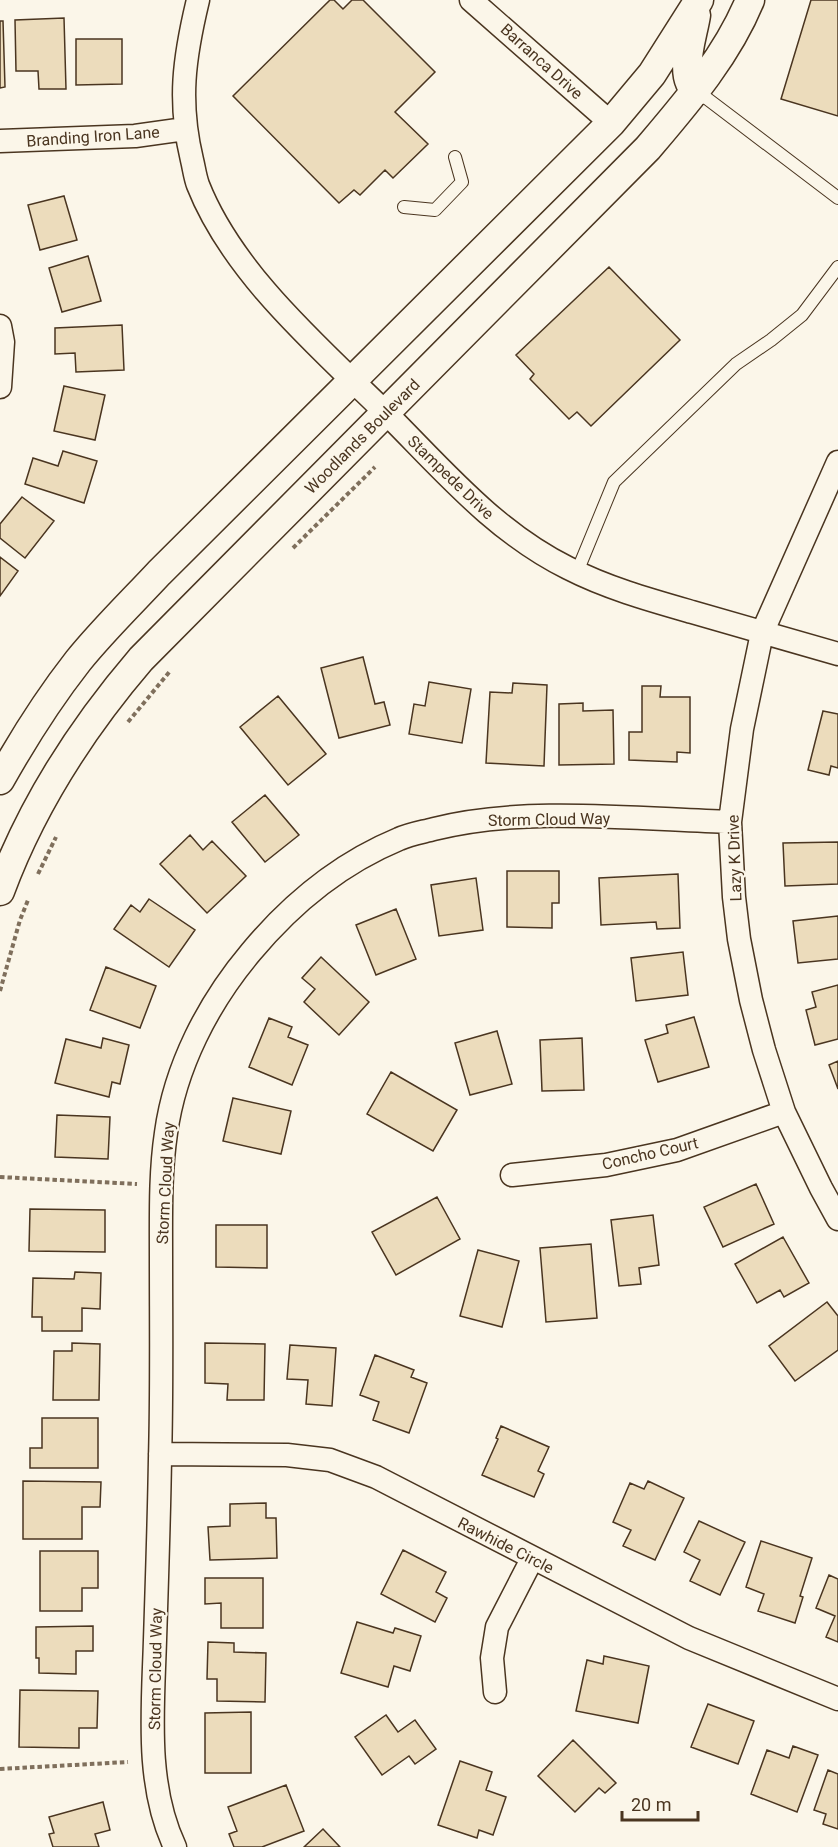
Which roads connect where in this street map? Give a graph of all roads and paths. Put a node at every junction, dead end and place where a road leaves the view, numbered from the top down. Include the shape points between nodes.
1 (198, 0) edge
2 (471, 0) edge
3 (699, 0) edge
4 (750, 0) edge
5 (696, 92) junction
6 (611, 123) junction
7 (185, 129) junction
8 (0, 141) edge
9 (455, 157) dead end
10 (838, 198) edge
11 (404, 207) dead end
12 (838, 267) edge
13 (0, 326) edge
14 (354, 382) junction
15 (0, 387) edge
16 (386, 413) junction
17 (838, 462) edge
18 (375, 467) dead end
19 (286, 554) dead end
20 (577, 572) junction
21 (762, 633) junction
22 (838, 654) edge
23 (175, 666) dead end
24 (123, 728) dead end
25 (0, 780) edge
26 (730, 822) junction
27 (60, 828) dead end
28 (38, 875) dead end
29 (0, 891) edge
30 (31, 893) dead end
31 (0, 991) edge
32 (784, 1112) junction
33 (512, 1175) dead end
34 (0, 1178) edge
35 (137, 1184) dead end
36 (838, 1219) edge
37 (160, 1454) junction
38 (532, 1559) junction
39 (495, 1692) dead end
40 (838, 1699) edge
41 (128, 1762) dead end
42 (0, 1769) edge
43 (175, 1847) edge

1 - 7 street, Stampede Drive via 184,70
2 - 6 street, Barranca Drive
3 - 5 street via 686,69 688,83
3 - 6 street via 652,74
4 - 5 street, Woodlands Boulevard
5 - 10 lane
5 - 16 street, Woodlands Boulevard via 648,148
6 - 14 street
7 - 8 street, Branding Iron Lane
7 - 14 street, Stampede Drive via 198,184 255,281
9 - 11 lane via 462,182 435,210
12 - 20 lane via 802,315 736,364 614,482
13 - 15 street
14 - 16 street, Stampede Drive
14 - 25 street via 159,573 86,652 49,700
16 - 20 street, Stampede Drive via 508,531
16 - 29 street, Woodlands Boulevard via 141,659 109,696 49,786
17 - 21 street, Lazy K Drive
18 - 19 path
20 - 21 street, Stampede Drive via 635,596
21 - 22 street, Stampede Drive
21 - 26 street, Lazy K Drive via 742,729
23 - 24 path
26 - 32 street, Lazy K Drive via 739,939 764,1050
26 - 37 street, Storm Cloud Way via 579,816 498,818 449,825 401,838 356,861 317,886 270,929 232,974 203,1023 177,1080 165,1134
27 - 28 path
30 - 31 path
32 - 33 street, Concho Court via 677,1150 606,1165
32 - 36 street, Lazy K Drive
34 - 35 path
37 - 38 street, Rawhide Circle via 288,1455 330,1460 376,1477
37 - 43 street, Storm Cloud Way via 154,1758 159,1796
38 - 39 street via 496,1626 492,1658
38 - 40 street, Rawhide Circle via 689,1638
41 - 42 path

